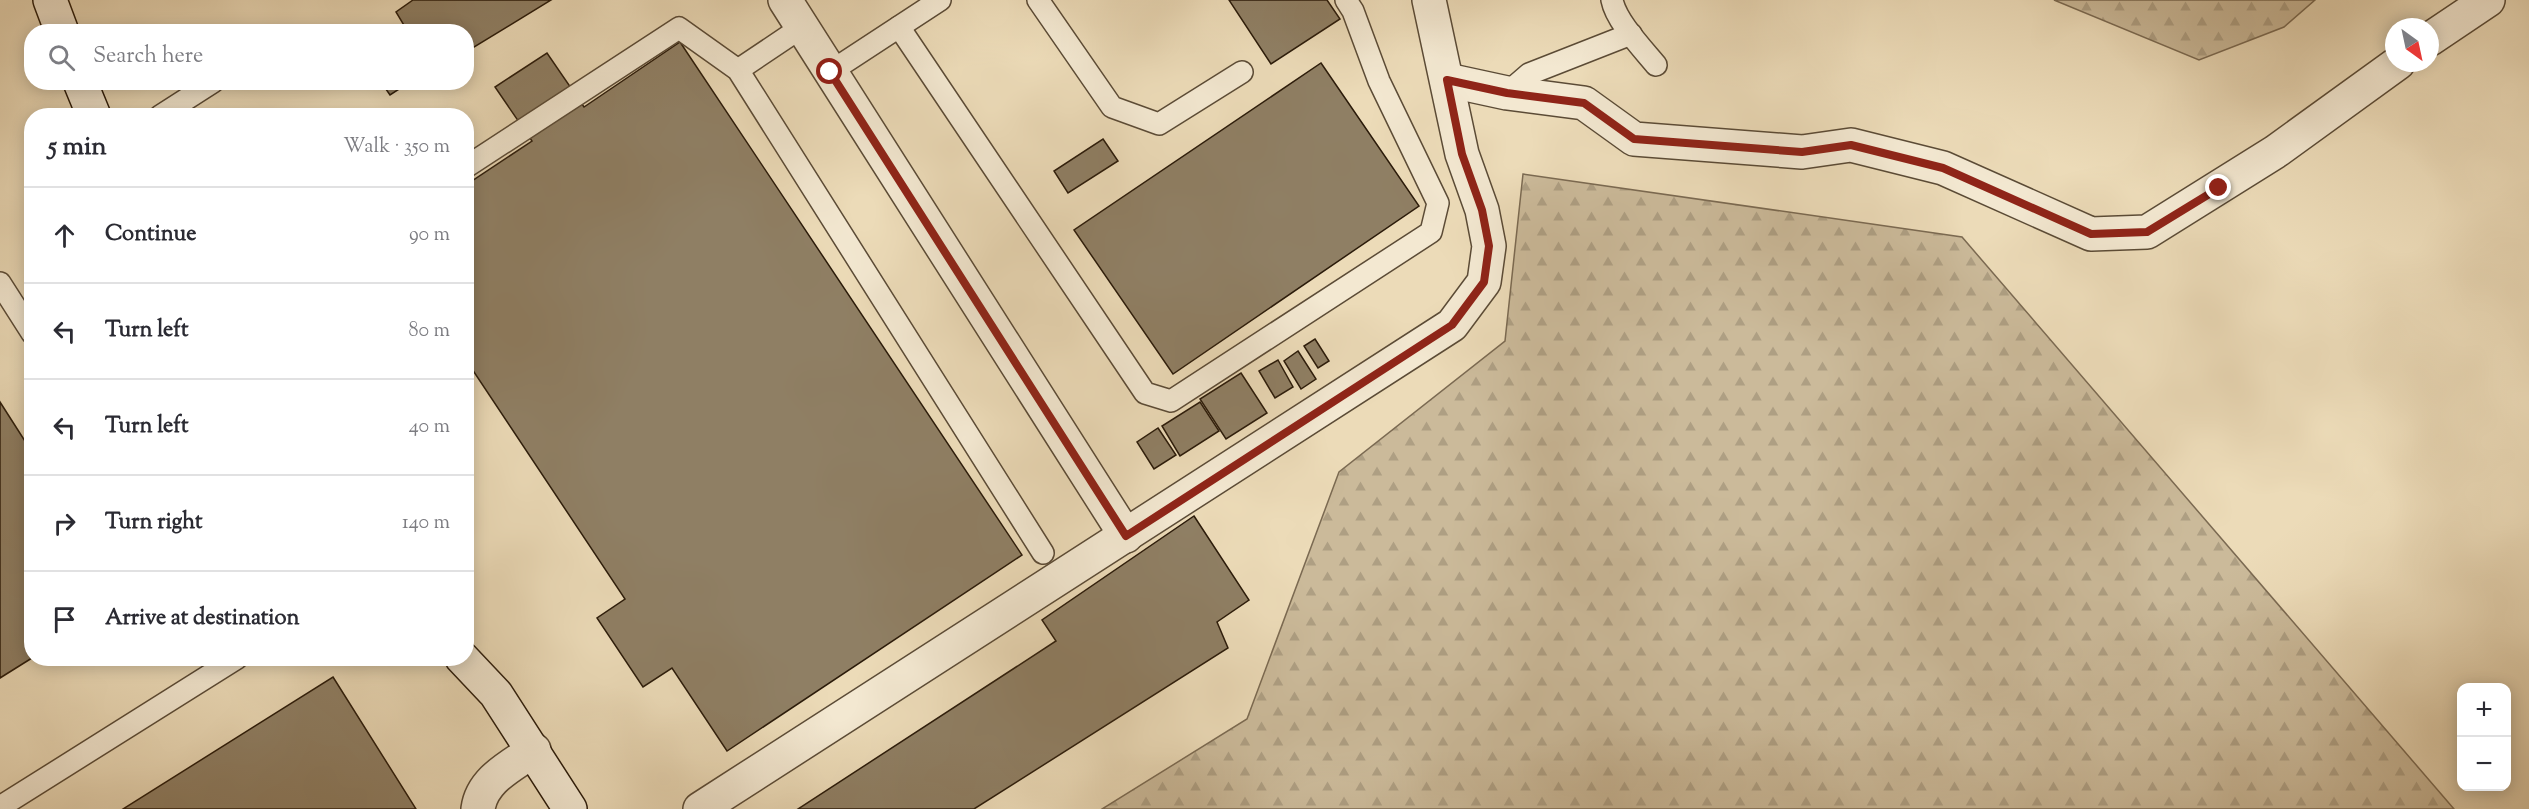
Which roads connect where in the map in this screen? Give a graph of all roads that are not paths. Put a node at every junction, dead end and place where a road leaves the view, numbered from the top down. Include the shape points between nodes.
1 (50, 0) edge
2 (785, 0) edge
3 (940, 0) edge
4 (1038, 0) edge
5 (1346, 0) edge
6 (1429, 0) edge
7 (1612, 0) edge
8 (2488, 0) edge
9 (59, 24) edge
10 (802, 27) junction
11 (899, 27) junction
12 (2439, 33) edge
13 (1631, 34) junction
14 (1656, 65) dead end
15 (738, 70) junction
16 (830, 72) junction
17 (1242, 72) dead end
18 (2386, 72) edge
19 (1447, 80) junction
20 (83, 90) edge
21 (201, 90) edge
22 (1507, 93) junction
23 (91, 108) edge
24 (172, 108) edge
25 (474, 161) edge
26 (0, 283) edge
27 (24, 320) edge
28 (1126, 536) junction
29 (1043, 552) dead end
30 (226, 666) edge
31 (470, 666) edge
32 (534, 750) junction
33 (0, 807) edge
34 (478, 809) edge
35 (570, 809) edge
36 (700, 809) edge

1 - 9 street
2 - 10 street
3 - 11 lane
4 - 17 lane via 1112,107 1159,124
5 - 11 lane via 1378,81 1438,203 1431,232 1171,401 1145,393
6 - 19 street
7 - 13 lane
8 - 12 street
10 - 15 lane
10 - 16 street
11 - 16 lane
13 - 14 lane
13 - 22 lane via 1529,74
15 - 25 lane via 679,28
15 - 29 lane
16 - 28 street
18 - 22 street via 2275,152 2147,232 2091,234 1943,168 1851,145 1802,152 1634,139 1584,103
19 - 22 street
19 - 28 street via 1462,154 1482,210 1489,246 1484,282 1452,325
20 - 23 street
21 - 24 lane
26 - 27 lane
28 - 36 street
30 - 33 lane
31 - 32 street via 496,694
32 - 34 street via 492,780
32 - 35 street

